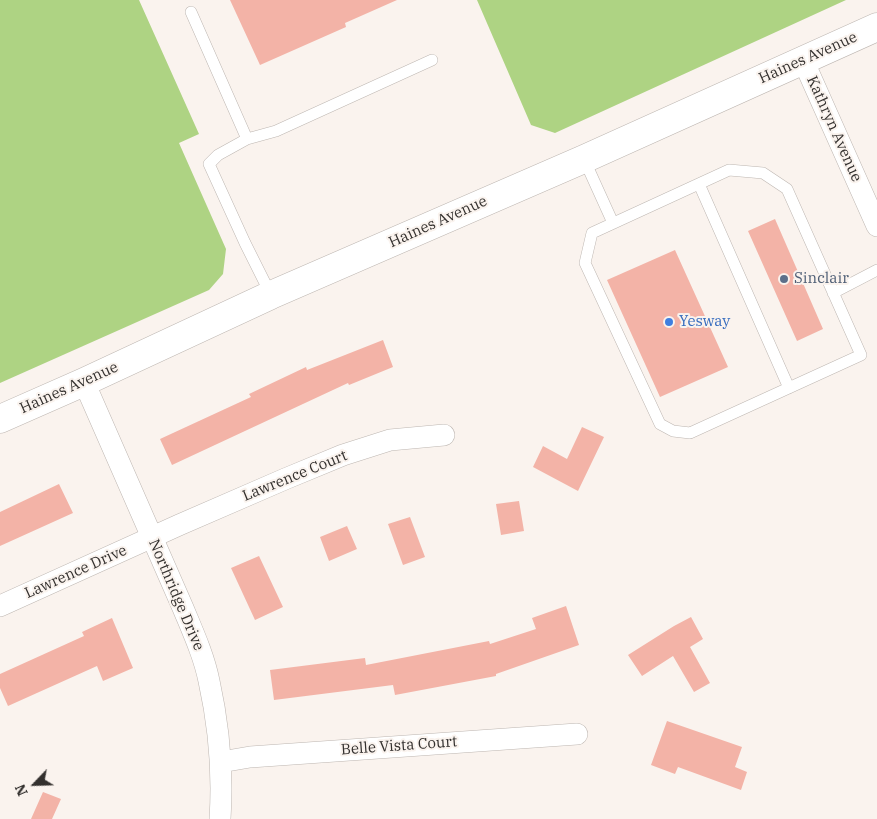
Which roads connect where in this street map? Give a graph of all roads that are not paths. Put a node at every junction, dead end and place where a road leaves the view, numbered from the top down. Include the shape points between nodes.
1 (191, 12) dead end
2 (877, 27) edge
3 (432, 60) dead end
4 (803, 60) junction
5 (247, 139) junction
6 (584, 159) junction
7 (699, 184) junction
8 (613, 223) junction
9 (877, 226) edge
10 (877, 270) edge
11 (833, 293) junction
12 (271, 295) junction
13 (84, 382) junction
14 (789, 388) junction
15 (0, 419) edge
16 (444, 435) dead end
17 (152, 538) junction
18 (0, 606) edge
19 (577, 734) dead end
20 (221, 762) junction
21 (220, 819) edge

1 - 5 lane
2 - 4 main road, Haines Avenue
3 - 5 lane via 276,131
4 - 6 main road, Haines Avenue
4 - 9 street, Kathryn Avenue
5 - 12 lane via 218,155 209,164
6 - 8 lane
6 - 12 main road, Haines Avenue
7 - 8 lane
7 - 11 lane via 729,170 763,172 786,189
7 - 14 lane
8 - 14 lane via 592,233 585,263 660,424 690,433
10 - 11 lane
11 - 14 lane via 861,355
12 - 13 main road, Haines Avenue
13 - 15 main road, Haines Avenue
13 - 17 street, Northridge Drive
16 - 17 street, Lawrence Court via 390,440 343,455
17 - 18 street, Lawrence Drive
17 - 20 street, Northridge Drive via 194,634 209,679
19 - 20 street, Belle Vista Court via 250,757
20 - 21 street, Northridge Drive

